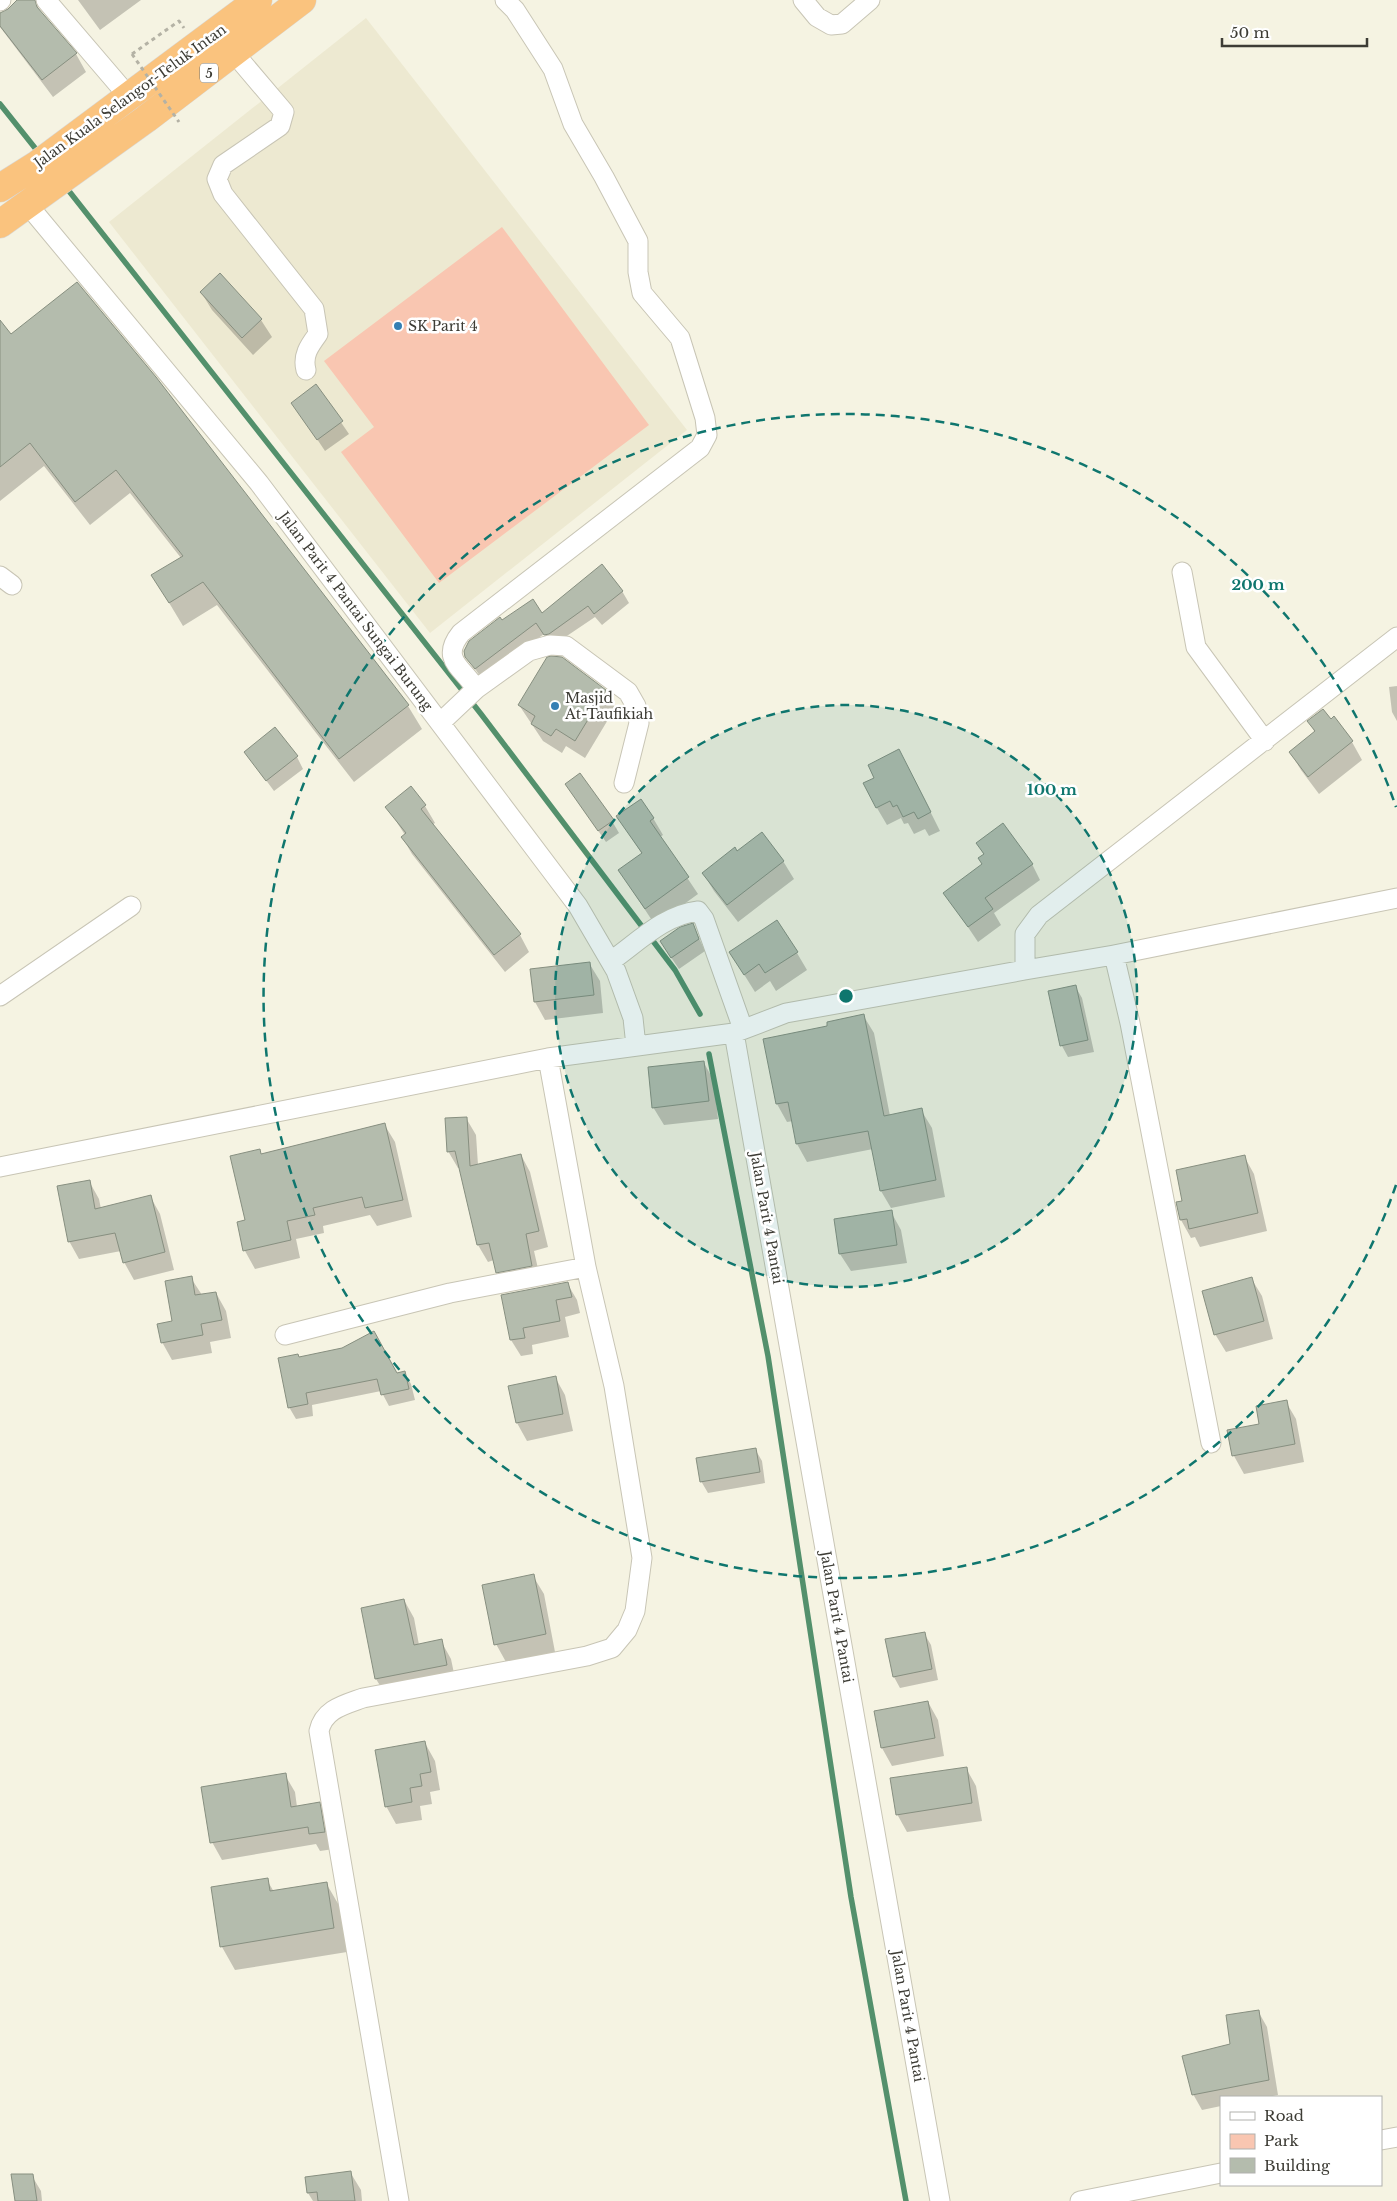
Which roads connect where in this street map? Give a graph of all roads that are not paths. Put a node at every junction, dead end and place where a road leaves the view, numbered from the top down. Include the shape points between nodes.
1 (46, 0) edge
2 (258, 0) edge
3 (302, 0) edge
4 (505, 0) edge
5 (803, 0) edge
6 (870, 0) edge
7 (234, 53) junction
8 (129, 97) junction
9 (3, 181) edge
10 (28, 205) junction
11 (0, 224) edge
12 (306, 370) dead end
13 (1182, 572) dead end
14 (1397, 638) edge
15 (468, 696) junction
16 (440, 723) junction
17 (1265, 741) junction
18 (624, 783) dead end
19 (1397, 898) edge
20 (131, 906) dead end
21 (1114, 956) junction
22 (611, 962) junction
23 (1024, 970) junction
24 (0, 996) edge
25 (739, 1031) junction
26 (636, 1046) junction
27 (548, 1058) junction
28 (0, 1166) edge
29 (586, 1267) junction
30 (286, 1335) dead end
31 (1211, 1443) dead end
32 (1397, 2137) edge
33 (1382, 2140) edge
34 (1220, 2173) edge
35 (399, 2201) edge
36 (940, 2201) edge
37 (1080, 2201) edge

1 - 8 street
2 - 8 highway, Jalan Kuala Selangor-Teluk Intan / 5
3 - 7 highway, Jalan Kuala Selangor-Teluk Intan / 5
4 - 15 street via 553,69 573,124 638,241 642,293 680,338 705,418 707,435 700,448 461,633 454,641 452,654 456,666 472,682
5 - 6 street via 817,17 831,25 842,24
7 - 10 highway, Jalan Kuala Selangor-Teluk Intan / 5
7 - 12 street via 284,112 280,126 223,165 217,179 223,194 314,309 318,334 306,356
8 - 9 highway, Jalan Kuala Selangor-Teluk Intan / 5 via 38,164
10 - 11 highway, Jalan Kuala Selangor-Teluk Intan / 5
10 - 16 street, Jalan Parit 4 Pantai Sungai Burung via 259,483
13 - 17 street via 1196,647
14 - 17 street
15 - 16 street
15 - 18 street via 529,651 550,645 566,646 628,692 636,706 639,723
16 - 22 street, Jalan Parit 4 Pantai Sungai Burung via 578,906
17 - 23 street via 1039,914 1025,934
19 - 21 street
20 - 24 street
21 - 23 street
21 - 31 street via 1130,1023
22 - 25 street, Jalan Parit 4 Pantai via 655,928 682,913 698,912 704,919
22 - 26 street, Jalan Parit 4 Pantai Sungai Burung via 633,1018
23 - 25 street via 786,1013
25 - 26 street
25 - 36 street, Jalan Parit 4 Pantai
26 - 27 street
27 - 28 street
27 - 29 street
29 - 30 street via 450,1293
29 - 35 street via 614,1386 642,1558 635,1611 627,1630 612,1648 587,1656 363,1698 338,1707 325,1716 321,1724
32 - 33 street
34 - 37 street

